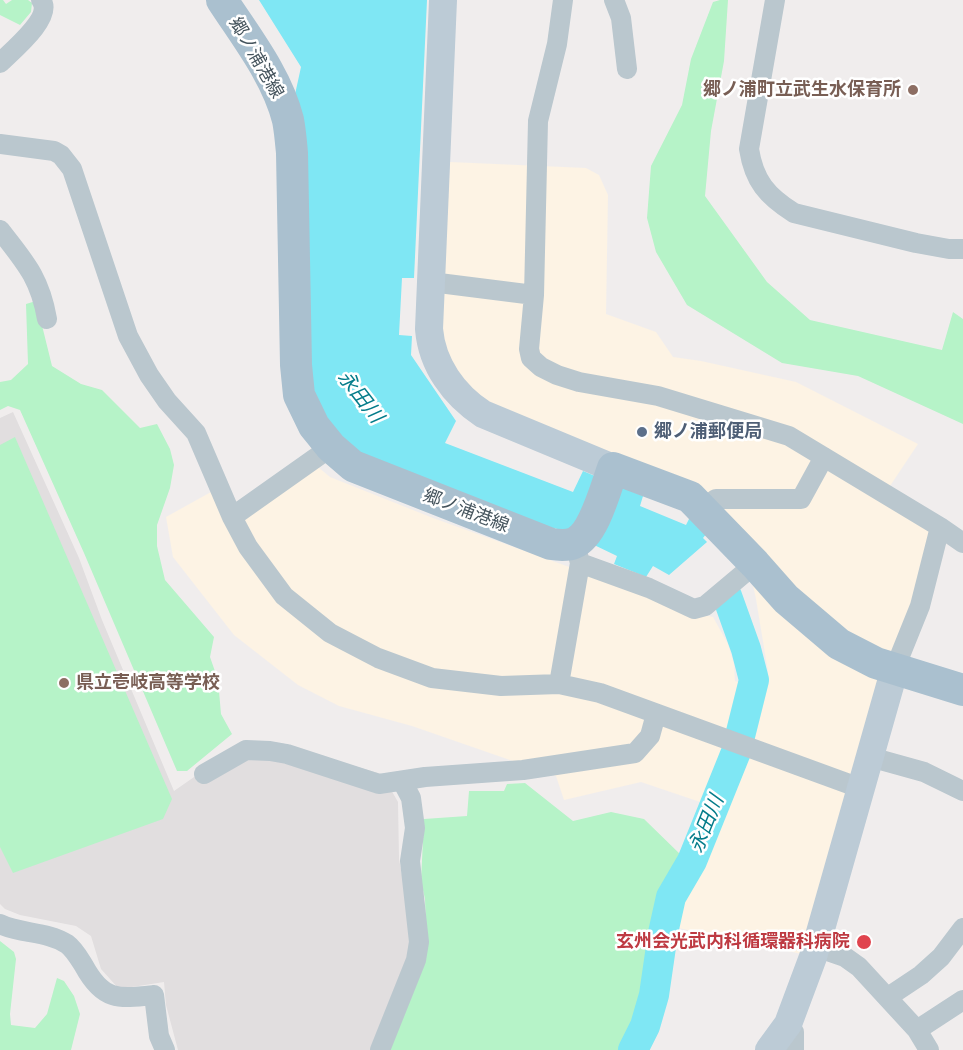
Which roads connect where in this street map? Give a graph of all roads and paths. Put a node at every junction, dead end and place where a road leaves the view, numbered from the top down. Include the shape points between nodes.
1 (41, 0) edge
2 (222, 0) edge
3 (443, 0) edge
4 (563, 0) edge
5 (614, 0) edge
6 (775, 0) edge
7 (0, 63) edge
8 (627, 69) dead end
9 (0, 144) edge
10 (0, 230) edge
11 (963, 249) edge
12 (430, 282) junction
13 (534, 295) junction
14 (47, 319) dead end
15 (331, 447) junction
16 (824, 457) junction
17 (611, 474) junction
18 (702, 509) junction
19 (232, 517) junction
20 (940, 527) junction
21 (963, 543) edge
22 (578, 553) junction
23 (755, 564) junction
24 (895, 668) junction
25 (559, 684) junction
26 (963, 690) edge
27 (656, 714) junction
28 (870, 757) junction
29 (204, 774) dead end
30 (402, 781) junction
31 (860, 788) junction
32 (963, 791) edge
33 (0, 924) edge
34 (963, 928) edge
35 (816, 948) junction
36 (888, 997) junction
37 (963, 1000) edge
38 (917, 1030) junction
39 (791, 1037) edge
40 (165, 1050) edge
41 (380, 1050) edge
42 (769, 1050) edge
43 (929, 1050) edge

1 - 7 street via 45,11 40,20
2 - 15 main road, 郷ノ浦港線 via 262,64 288,120 299,395 314,426
3 - 12 street
4 - 13 street via 538,122
5 - 8 street via 621,18
6 - 11 street via 749,149 753,171 766,191 794,213 916,243
9 - 19 street via 54,151 72,169 128,336 149,375 196,433
10 - 14 street via 34,275
12 - 13 street
12 - 17 street via 429,329 434,356 449,383 483,414
13 - 16 street via 529,349 531,358 541,367 579,382 658,396 789,435
15 - 19 street
15 - 22 main road, 郷ノ浦港線 via 353,466
16 - 18 street via 801,499 716,499
16 - 20 street
17 - 18 main road via 675,491
17 - 22 main road
18 - 23 main road
19 - 25 street via 248,547 284,596 350,645 432,678 501,686
20 - 21 street
20 - 24 street via 920,606
22 - 23 street via 694,609 705,606
22 - 25 street
23 - 24 main road via 786,599 839,644 863,658
24 - 26 main road
24 - 28 street
25 - 27 street via 600,693
27 - 30 street via 650,736 635,753 523,770
27 - 31 street
28 - 31 street
28 - 32 street via 924,772
29 - 30 street via 246,750 287,754 379,784
30 - 41 street via 411,798 415,828 410,861 419,942 416,960
31 - 35 street
33 - 40 street via 68,945 98,985 115,997 154,995 159,1036
34 - 36 street via 941,957
35 - 36 street via 845,957
35 - 39 street
36 - 38 street
37 - 38 street
38 - 43 street
39 - 42 street

